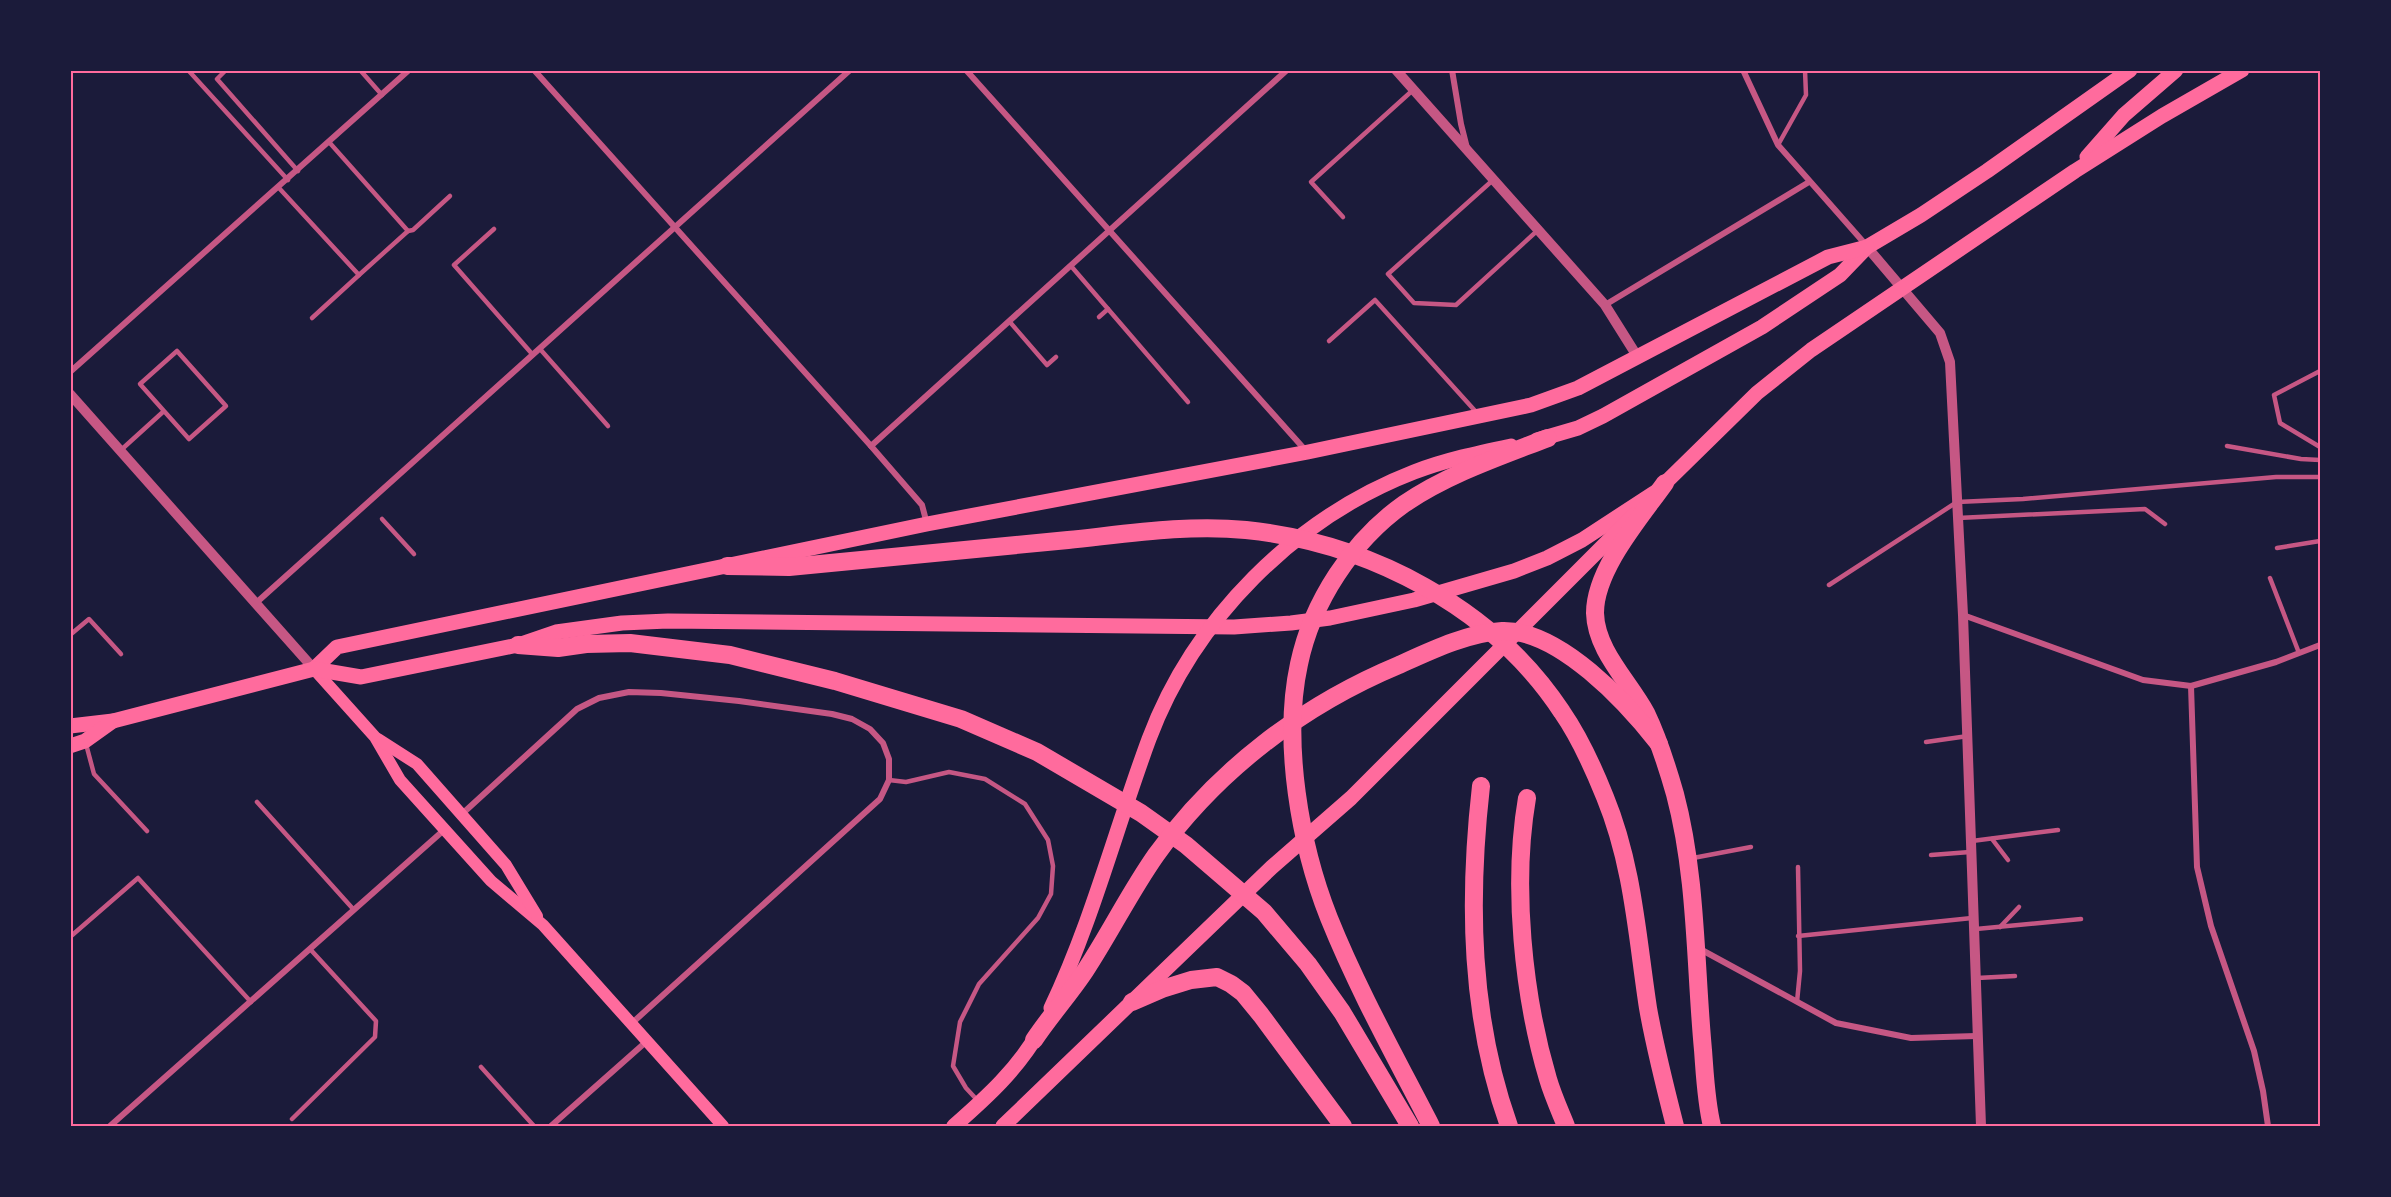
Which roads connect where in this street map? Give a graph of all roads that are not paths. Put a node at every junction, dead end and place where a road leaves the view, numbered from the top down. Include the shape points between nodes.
1 (188, 70) edge
2 (226, 70) edge
3 (360, 70) edge
4 (409, 70) edge
5 (534, 70) edge
6 (850, 70) edge
7 (966, 70) edge
8 (1287, 70) edge
9 (1396, 70) edge
10 (1452, 70) edge
11 (1743, 70) edge
12 (1805, 70) edge
13 (2130, 70) edge
14 (2176, 70) edge
15 (2242, 70) edge
16 (1413, 90) junction
17 (382, 95) junction
18 (329, 142) junction
19 (1779, 145) junction
20 (1468, 151) junction
21 (298, 171) junction
22 (2075, 171) junction
23 (288, 180) junction
24 (1493, 180) junction
25 (1809, 182) junction
26 (279, 188) junction
27 (450, 196) dead end
28 (1343, 217) dead end
29 (676, 226) junction
30 (494, 229) dead end
31 (1538, 230) junction
32 (408, 231) junction
33 (1110, 231) junction
34 (1867, 247) junction
35 (1071, 266) junction
36 (359, 275) junction
37 (1902, 288) junction
38 (1605, 305) junction
39 (1108, 309) junction
40 (1099, 317) dead end
41 (312, 318) dead end
42 (1009, 321) junction
43 (1329, 341) dead end
44 (540, 349) junction
45 (533, 355) junction
46 (1637, 356) junction
47 (1056, 357) dead end
48 (2320, 371) edge
49 (70, 372) edge
50 (70, 394) edge
51 (1188, 402) dead end
52 (164, 411) junction
53 (1480, 416) junction
54 (608, 426) dead end
55 (1548, 438) junction
56 (871, 446) junction
57 (2227, 446) dead end
58 (2320, 447) edge
59 (121, 450) junction
60 (1308, 452) junction
61 (2320, 460) edge
62 (2320, 477) edge
63 (1665, 483) junction
64 (1957, 502) junction
65 (1958, 518) junction
66 (382, 519) dead end
67 (927, 524) junction
68 (2165, 524) dead end
69 (2320, 541) edge
70 (2277, 548) dead end
71 (414, 554) dead end
72 (727, 566) junction
73 (2270, 578) dead end
74 (1829, 585) dead end
75 (256, 603) junction
76 (1963, 615) junction
77 (1515, 632) junction
78 (70, 635) edge
79 (518, 645) junction
80 (2320, 645) edge
81 (2299, 653) junction
82 (121, 654) dead end
83 (315, 669) junction
84 (2191, 686) junction
85 (113, 722) junction
86 (70, 726) edge
87 (1968, 736) junction
88 (375, 737) junction
89 (1926, 742) dead end
90 (78, 743) edge
91 (1659, 744) junction
92 (889, 780) junction
93 (1481, 786) dead end
94 (1527, 798) dead end
95 (257, 802) dead end
96 (461, 815) junction
97 (444, 830) junction
98 (2058, 830) dead end
99 (147, 831) dead end
100 (1992, 838) junction
101 (1751, 847) dead end
102 (1971, 847) junction
103 (1931, 855) dead end
104 (1688, 860) junction
105 (2008, 860) dead end
106 (1798, 867) dead end
107 (2019, 907) dead end
108 (354, 910) junction
109 (1973, 918) junction
110 (2081, 919) dead end
111 (543, 925) junction
112 (2000, 927) junction
113 (1973, 930) junction
114 (1798, 936) junction
115 (70, 937) edge
116 (1694, 945) junction
117 (310, 949) junction
118 (2015, 976) dead end
119 (1974, 978) junction
120 (251, 1002) junction
121 (1132, 1002) junction
122 (1797, 1002) junction
123 (631, 1024) junction
124 (1976, 1036) junction
125 (1034, 1040) junction
126 (646, 1041) junction
127 (481, 1067) dead end
128 (980, 1103) junction
129 (292, 1119) dead end
130 (1016, 1120) edge
131 (110, 1126) edge
132 (534, 1126) edge
133 (551, 1126) edge
134 (723, 1126) edge
135 (954, 1126) edge
136 (1003, 1126) edge
137 (1343, 1126) edge
138 (1410, 1126) edge
139 (1431, 1126) edge
140 (1509, 1126) edge
141 (1566, 1126) edge
142 (1675, 1126) edge
143 (1712, 1126) edge
144 (1981, 1126) edge
145 (2268, 1126) edge

1 - 23 lane
2 - 21 lane via 216,79
3 - 17 lane
4 - 17 street
5 - 29 street
6 - 29 street
7 - 33 street
8 - 33 street
9 - 16 street
10 - 20 street
11 - 19 street
12 - 19 lane via 1806,95
13 - 34 main road via 1977,177
14 - 22 main road via 2124,115
15 - 22 main road
16 - 20 street
16 - 28 lane via 1311,182
17 - 18 street
18 - 21 street
18 - 32 lane
19 - 25 street
20 - 24 street
21 - 23 street
22 - 37 main road
23 - 26 street
24 - 31 street
24 - 31 lane via 1388,274 1414,303 1456,305
25 - 34 street
25 - 38 street
26 - 36 lane
26 - 49 street
27 - 32 lane
29 - 44 street
29 - 56 street
30 - 45 lane via 454,265
31 - 38 street
32 - 36 lane
33 - 35 street
33 - 60 street
34 - 37 street
34 - 46 main road via 1828,257
34 - 55 main road via 1840,275 1762,327 1603,416
35 - 39 lane
35 - 42 street
36 - 41 lane
37 - 63 main road via 1811,350 1757,393
37 - 64 street via 1940,333 1950,362
38 - 46 street
39 - 40 lane
39 - 51 lane
42 - 47 lane via 1047,364
42 - 56 street
43 - 53 lane via 1375,300
44 - 45 street
44 - 54 lane
45 - 75 street
46 - 53 main road via 1554,398
48 - 58 lane via 2274,395 2280,423
50 - 59 street
52 - 52 lane via 189,439 226,406 177,351 140,384
52 - 59 lane
53 - 60 main road
55 - 125 main road via 1444,462 1361,497 1291,544 1252,580 1215,623 1184,670 1149,740 1071,962
55 - 139 highway via 1439,482 1405,504 1359,546 1335,577 1299,662 1293,731 1301,813 1311,861 1353,972
56 - 67 street via 922,505
57 - 61 lane
59 - 75 street
60 - 67 main road
62 - 64 lane via 2276,477
63 - 77 main road
63 - 79 main road via 1605,526 1547,558 1414,600 1330,618 1234,627 668,621 556,632
63 - 91 highway via 1608,567 1598,592 1595,615 1604,645 1640,703
64 - 65 street
64 - 74 lane
65 - 68 lane via 2145,509
65 - 76 street
66 - 71 lane
67 - 72 main road
69 - 70 lane
72 - 83 main road via 337,647
72 - 142 highway via 789,567 1165,530 1242,530 1308,540 1341,550 1405,575 1440,595 1519,658 1548,693 1579,738 1606,798 1625,853 1659,1068
73 - 81 lane
75 - 83 street
76 - 84 street via 2143,680
76 - 87 street
77 - 91 highway via 1546,642 1585,667 1622,700
77 - 121 main road via 1351,798 1272,867
77 - 125 highway via 1469,638 1372,677 1302,715 1245,760 1216,786 1161,849 1086,970
78 - 82 lane via 89,619
79 - 83 main road via 361,677
79 - 138 highway via 558,648 630,643 730,655 961,719 1037,752 1090,781 1186,845 1264,912 1342,1012
80 - 81 street
81 - 84 street
83 - 85 main road
83 - 88 main road
84 - 145 street via 2197,867 2214,936 2254,1051
85 - 86 main road
85 - 90 main road
87 - 89 lane
87 - 102 street
88 - 96 main road via 417,765
88 - 97 main road via 400,780
90 - 99 lane via 94,774
91 - 104 highway
92 - 96 street via 884,743 852,719 739,701 629,692 599,698 577,709
92 - 123 street via 880,799
92 - 128 lane via 906,782 949,772 985,779 1025,804 1048,840 1053,866 1051,894 1038,918 980,984 960,1022 953,1066
93 - 140 highway via 1476,827 1474,961 1483,1031
94 - 141 highway via 1520,859 1529,989 1548,1080
95 - 108 lane
96 - 111 main road via 506,866
97 - 108 street
97 - 111 main road via 490,881
98 - 100 lane
100 - 102 lane
100 - 105 lane
101 - 104 lane
102 - 103 lane
102 - 109 street
104 - 116 highway
106 - 114 lane
107 - 112 lane
108 - 117 street
109 - 113 street
109 - 114 lane
110 - 112 lane
111 - 123 main road
112 - 113 lane
113 - 119 street
114 - 122 lane
115 - 120 lane via 138,878
116 - 122 street
116 - 143 highway
117 - 120 street
117 - 129 lane via 376,1021 375,1037
118 - 119 lane
119 - 124 street
120 - 131 street
121 - 130 main road
121 - 137 highway via 1191,980 1217,977 1231,984 1261,1015
122 - 124 street via 1836,1023 1911,1038
123 - 126 main road
124 - 144 street
125 - 128 main road via 1017,1066
126 - 133 street
126 - 134 main road
127 - 132 lane
128 - 135 main road
130 - 136 main road

